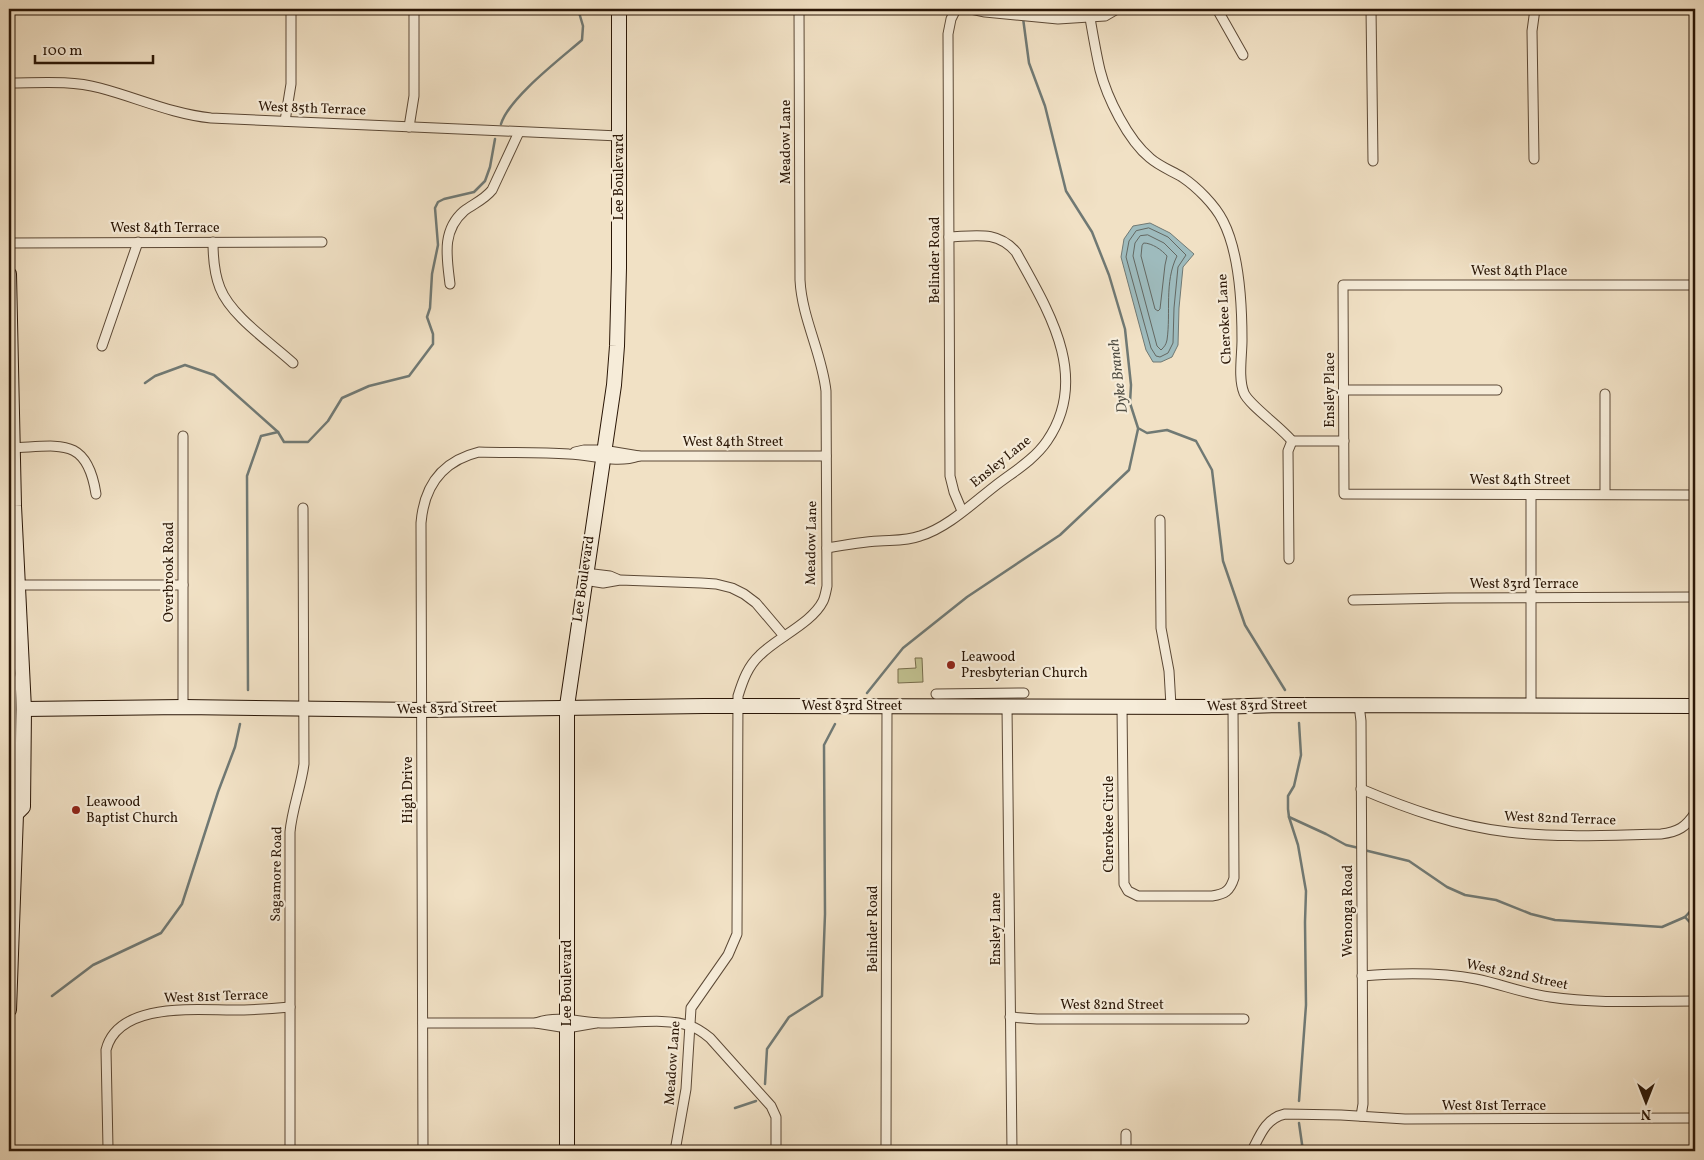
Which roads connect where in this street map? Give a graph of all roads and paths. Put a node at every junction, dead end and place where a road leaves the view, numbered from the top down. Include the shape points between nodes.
1 (291, 9) edge
2 (414, 9) edge
3 (619, 9) edge
4 (799, 9) edge
5 (956, 9) edge
6 (971, 9) edge
7 (1117, 9) edge
8 (1217, 9) edge
9 (1371, 9) edge
10 (1535, 9) edge
11 (1090, 18) junction
12 (1243, 55) dead end
13 (9, 83) edge
14 (285, 121) junction
15 (409, 127) junction
16 (519, 132) junction
17 (619, 136) junction
18 (1534, 159) dead end
19 (1373, 161) dead end
20 (949, 237) junction
21 (138, 242) junction
22 (213, 242) junction
23 (322, 242) dead end
24 (9, 243) edge
25 (9, 274) edge
26 (450, 284) dead end
27 (1343, 285) joint
28 (1695, 285) edge
29 (102, 346) dead end
30 (292, 363) dead end
31 (1344, 390) junction
32 (1498, 390) dead end
33 (1606, 394) dead end
34 (10, 430) edge
35 (183, 436) dead end
36 (1292, 441) junction
37 (1344, 442) junction
38 (12, 448) junction
39 (473, 454) joint
40 (603, 454) junction
41 (826, 456) junction
42 (96, 494) dead end
43 (1344, 494) joint
44 (1605, 494) junction
45 (1531, 495) junction
46 (1695, 495) edge
47 (303, 508) dead end
48 (962, 511) junction
49 (1160, 520) dead end
50 (827, 548) junction
51 (1289, 560) dead end
52 (585, 576) junction
53 (13, 584) edge
54 (183, 585) junction
55 (1695, 597) edge
56 (1532, 598) junction
57 (1353, 600) dead end
58 (784, 636) junction
59 (9, 677) edge
60 (1024, 693) dead end
61 (936, 694) dead end
62 (1531, 704) junction
63 (1359, 705) junction
64 (567, 706) junction
65 (737, 706) junction
66 (1171, 706) junction
67 (1233, 706) junction
68 (1695, 706) edge
69 (183, 707) junction
70 (887, 707) junction
71 (1007, 707) junction
72 (1122, 707) junction
73 (14, 708) edge
74 (304, 709) junction
75 (422, 710) junction
76 (1361, 789) junction
77 (1695, 813) edge
78 (10, 945) edge
79 (1362, 976) junction
80 (1695, 1001) edge
81 (290, 1007) junction
82 (9, 1010) edge
83 (1010, 1016) junction
84 (1244, 1019) dead end
85 (423, 1023) junction
86 (567, 1023) junction
87 (690, 1025) junction
88 (1361, 1116) junction
89 (1695, 1118) edge
90 (1126, 1134) dead end
91 (107, 1150) edge
92 (290, 1151) edge
93 (423, 1151) edge
94 (567, 1151) edge
95 (675, 1151) edge
96 (776, 1151) edge
97 (886, 1151) edge
98 (1012, 1151) edge
99 (1126, 1151) edge
100 (1252, 1151) edge

1 - 14 street via 291,84
2 - 15 street via 414,96
3 - 17 street, Lee Boulevard
4 - 41 street, Meadow Lane via 800,294 825,382
5 - 20 street, Belinder Road via 948,34
6 - 11 street via 1058,19
7 - 11 street via 1105,16
8 - 12 street
9 - 19 street
10 - 18 street via 1532,32
11 - 36 street, Cherokee Lane via 1100,71 1111,101 1128,132 1150,158 1194,186 1228,231 1238,273 1244,394
13 - 14 street, West 85th Terrace via 83,84 194,116
14 - 15 street, West 85th Terrace
15 - 16 street, West 85th Terrace
16 - 17 street, West 85th Terrace
16 - 26 street via 492,190 465,211 449,231
17 - 40 street, Lee Boulevard via 617,346
20 - 48 street, Belinder Road via 950,476
20 - 48 street, Ensley Lane via 994,236 1016,252 1054,324 1065,372 1062,407 1046,442 1027,462
21 - 22 street, West 84th Terrace
21 - 24 street, West 84th Terrace
21 - 29 street
22 - 23 street, West 84th Terrace
22 - 30 street via 215,270 226,300
25 - 34 street
27 - 28 street, West 84th Place
27 - 31 street, Ensley Place
31 - 32 street
31 - 37 street, Ensley Place
33 - 44 street
34 - 38 street
35 - 54 street, Overbrook Road
36 - 37 street
36 - 51 street via 1288,450
37 - 43 street, Ensley Place
38 - 42 street via 53,446 80,453 88,463
38 - 53 street
39 - 40 street, West 84th Street
39 - 75 street, High Drive via 453,462 441,473 430,485 422,508
40 - 41 street, West 84th Street via 627,459 639,456
40 - 52 street, Lee Boulevard
41 - 50 street, Meadow Lane
43 - 45 street, West 84th Street
44 - 45 street, West 84th Street
44 - 46 street, West 84th Street
45 - 56 street
47 - 74 street, Sagamore Road
48 - 50 street, Ensley Lane via 928,534 914,538
49 - 66 street via 1161,628
50 - 58 street, Meadow Lane via 824,600 808,618
52 - 58 street via 716,584 732,588 756,603
52 - 64 street, Lee Boulevard
53 - 54 street
53 - 73 street
54 - 69 street, Overbrook Road
55 - 56 street, West 83rd Terrace
56 - 57 street, West 83rd Terrace
56 - 62 street
58 - 65 street, Meadow Lane via 752,664
59 - 73 street
60 - 61 street
62 - 63 street, West 83rd Street
62 - 68 street, West 83rd Street
63 - 67 street, West 83rd Street
63 - 76 street, Wenonga Road
64 - 65 street, West 83rd Street
64 - 75 street, West 83rd Street
64 - 86 street, Lee Boulevard
65 - 70 street, West 83rd Street
65 - 87 street, Meadow Lane via 737,934 728,955 691,1008
66 - 67 street, West 83rd Street
66 - 72 street, West 83rd Street
67 - 72 street, Cherokee Circle via 1234,878 1223,895 1212,896 1138,896 1128,891 1124,884
69 - 73 street, West 83rd Street
69 - 74 street, West 83rd Street
70 - 71 street, West 83rd Street
70 - 97 street, Belinder Road
71 - 72 street, West 83rd Street
71 - 83 street, Ensley Lane
73 - 78 street via 23,807 16,814
74 - 75 street, West 83rd Street
74 - 81 street, Sagamore Road via 302,778 290,832
75 - 85 street, High Drive
76 - 77 street, West 82nd Terrace via 1436,817 1483,828 1544,835 1676,832
76 - 79 street, Wenonga Road
78 - 82 street
79 - 80 street, West 82nd Street via 1452,975 1572,1000
79 - 88 street, Wenonga Road
81 - 91 street, West 81st Terrace via 163,1011 135,1019 117,1030 106,1050
81 - 92 street, Sagamore Road
83 - 84 street, West 82nd Street via 1037,1019
83 - 98 street, Ensley Lane
85 - 86 street
85 - 93 street, High Drive
86 - 87 street via 589,1026 668,1022
86 - 94 street, Lee Boulevard
87 - 95 street, Meadow Lane via 686,1089
87 - 96 street via 710,1038 771,1106 776,1117
88 - 89 street, West 81st Terrace via 1405,1120
88 - 100 street, West 81st Terrace via 1293,1113 1277,1116 1268,1122
90 - 99 street

